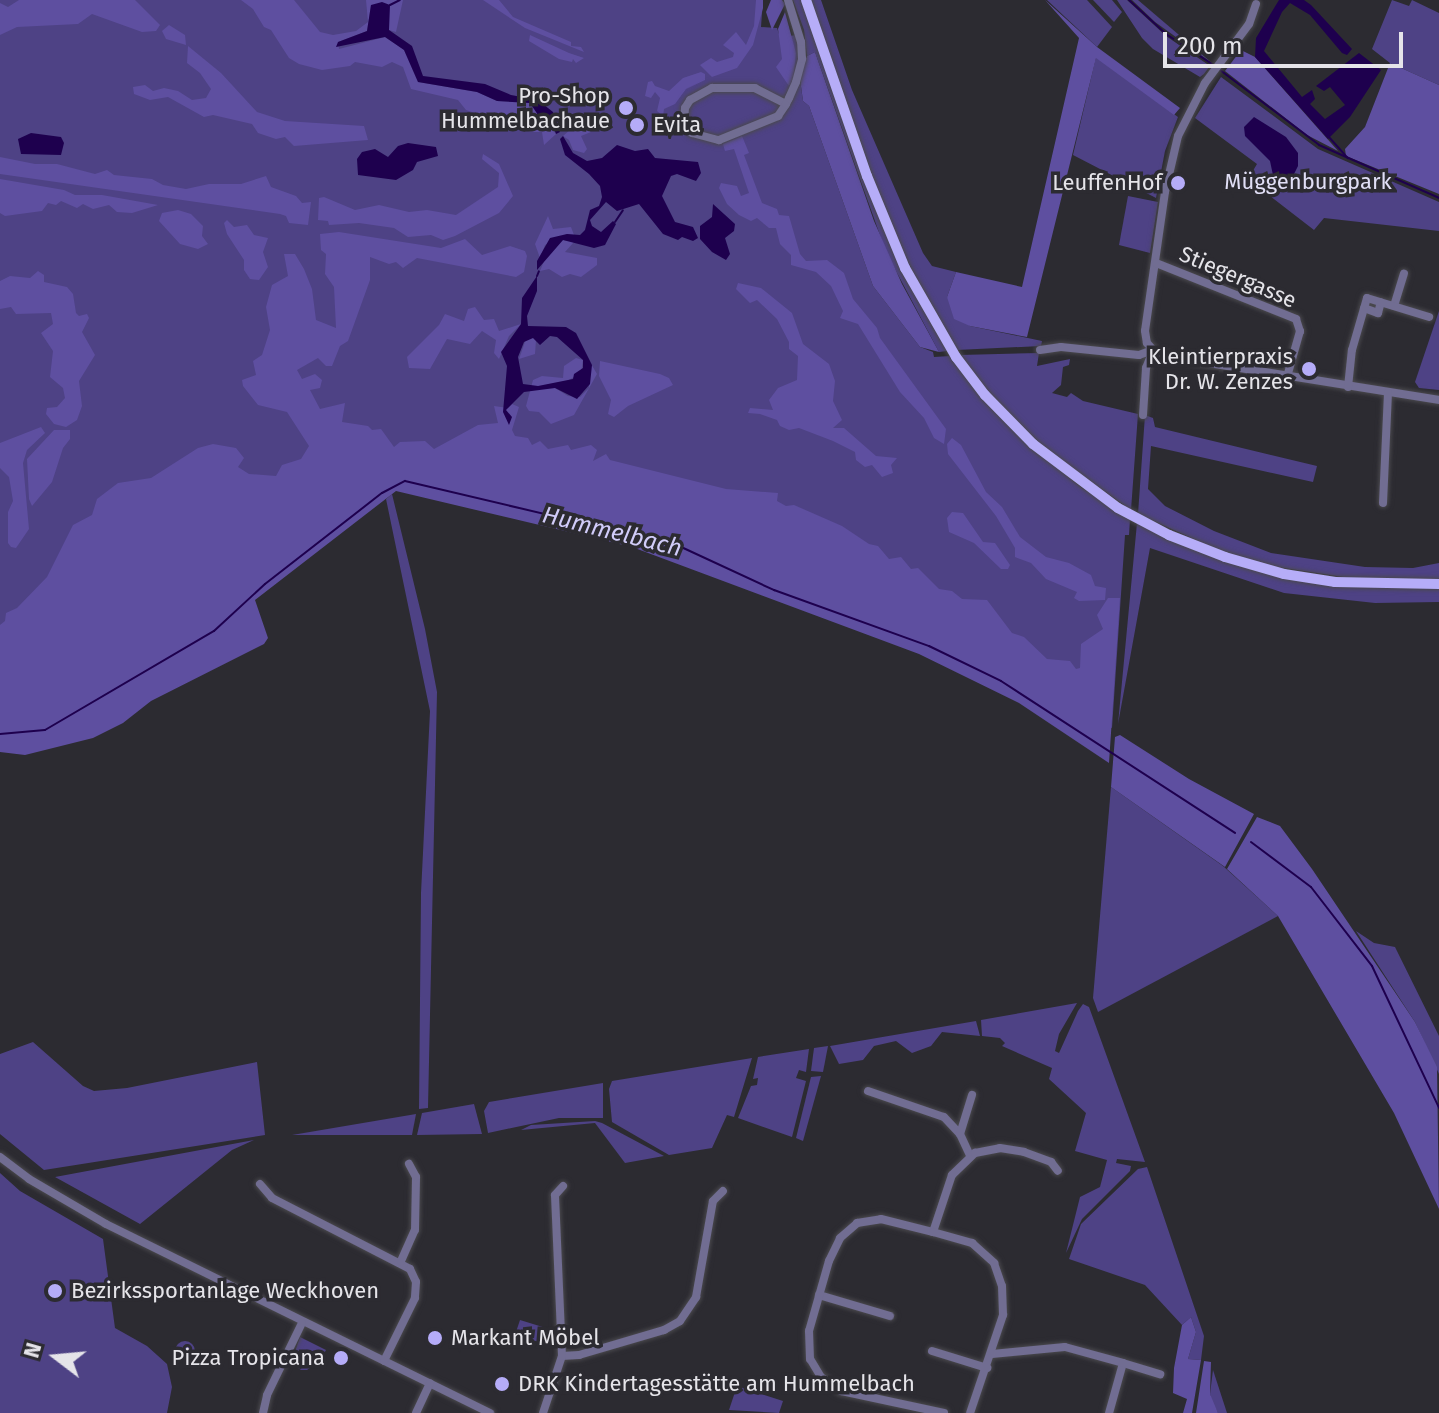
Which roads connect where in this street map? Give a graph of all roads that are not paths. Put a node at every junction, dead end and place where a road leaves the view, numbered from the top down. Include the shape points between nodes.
1 (788, 0) edge
2 (806, 0) edge
3 (1258, 1) edge
4 (786, 104) junction
5 (1156, 263) junction
6 (1404, 274) dead end
7 (1394, 306) junction
8 (1429, 317) dead end
9 (1150, 346) junction
10 (1040, 350) dead end
11 (1287, 377) junction
12 (1348, 387) junction
13 (1388, 393) junction
14 (1439, 400) edge
15 (1143, 415) dead end
16 (1383, 503) dead end
17 (1439, 584) edge
18 (868, 1091) dead end
19 (972, 1095) dead end
20 (960, 1134) junction
21 (970, 1155) junction
22 (0, 1157) edge
23 (409, 1164) dead end
24 (1058, 1171) dead end
25 (260, 1184) dead end
26 (563, 1186) dead end
27 (723, 1191) dead end
28 (933, 1232) junction
29 (401, 1261) junction
30 (819, 1295) junction
31 (890, 1316) dead end
32 (302, 1323) junction
33 (932, 1351) dead end
34 (992, 1354) junction
35 (562, 1356) junction
36 (384, 1361) junction
37 (1123, 1363) junction
38 (987, 1368) junction
39 (1160, 1374) dead end
40 (430, 1383) junction
41 (263, 1413) edge
42 (416, 1413) edge
43 (490, 1413) edge
44 (543, 1413) edge
45 (944, 1413) edge
46 (970, 1413) edge
47 (1109, 1413) edge

1 - 4 street via 803,53
2 - 17 main road via 867,176 920,299 968,373 1033,444 1118,508 1225,557 1335,582
3 - 5 street via 1249,24 1188,111 1171,157
4 - 4 street via 755,88 712,88 690,100 684,123 697,135 724,140 772,121
5 - 9 street via 1145,331
5 - 11 street, Stiegergasse via 1296,319 1300,331
6 - 7 street
7 - 8 street
7 - 12 street via 1367,298
9 - 10 street via 1139,355 1061,347
9 - 11 street via 1165,356
9 - 15 street
11 - 12 street
12 - 13 street
13 - 14 street
13 - 16 street
18 - 20 street via 940,1114
19 - 20 street
20 - 21 street
21 - 24 street via 1007,1149 1047,1159
21 - 28 street via 952,1175
22 - 32 street via 86,1213
23 - 29 street via 416,1177 415,1230
25 - 29 street via 272,1198
26 - 35 street via 555,1195
27 - 35 street via 713,1201 696,1297 680,1321 664,1330
28 - 30 street via 881,1219 857,1223 833,1251
28 - 34 street via 978,1247 998,1270 1004,1306
29 - 36 street via 413,1272 416,1293
30 - 31 street
30 - 45 street via 807,1348 821,1377 850,1394
32 - 36 street
32 - 41 street
33 - 38 street
34 - 37 street via 1065,1347
34 - 38 street
35 - 44 street
36 - 40 street
37 - 39 street
37 - 47 street
38 - 46 street
40 - 42 street
40 - 43 street

